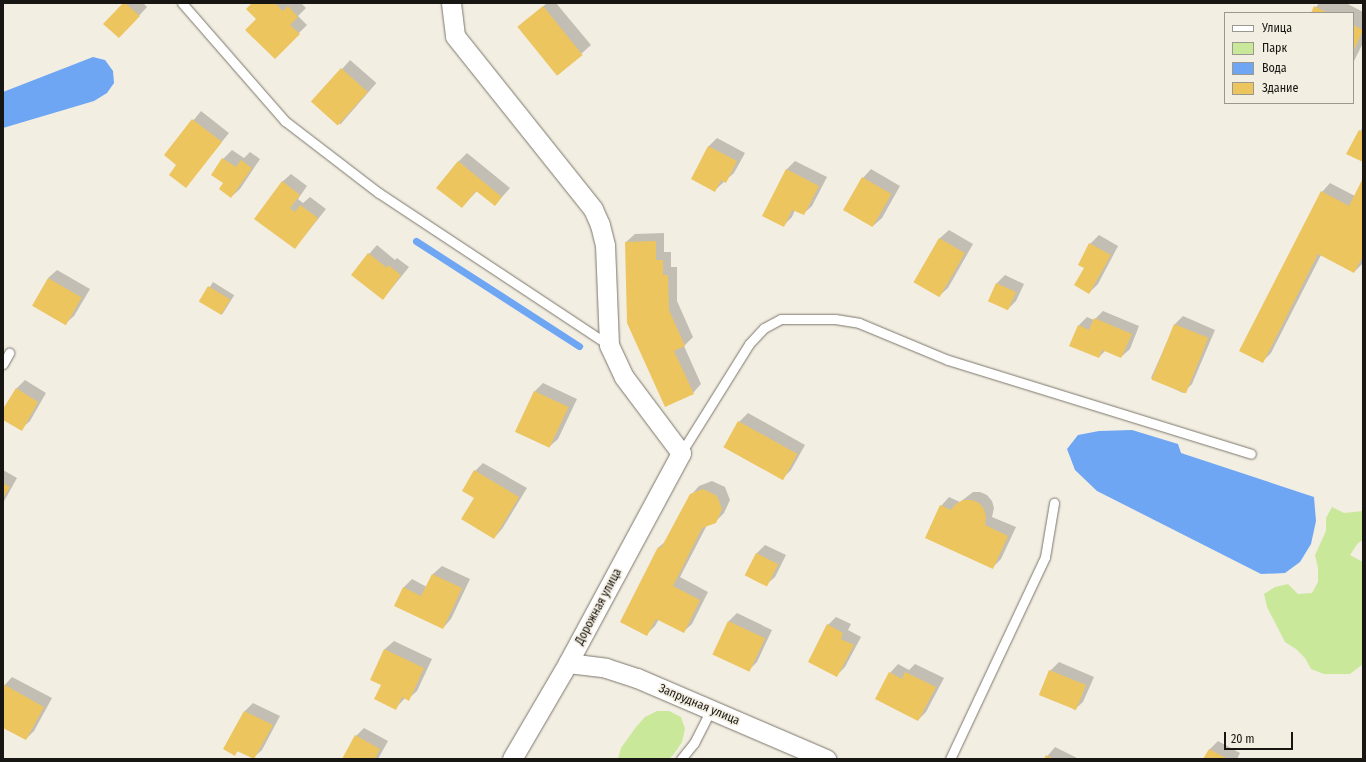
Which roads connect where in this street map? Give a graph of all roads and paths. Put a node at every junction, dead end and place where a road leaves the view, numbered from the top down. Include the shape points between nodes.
1 (182, 3) edge
2 (451, 3) edge
3 (608, 345) junction
4 (9, 353) dead end
5 (3, 364) edge
6 (681, 453) junction
7 (1251, 454) dead end
8 (1054, 503) dead end
9 (568, 664) junction
10 (711, 710) junction
11 (512, 759) edge
12 (681, 759) edge
13 (826, 759) edge
14 (950, 759) edge

1 - 3 lane via 285,121 380,193
2 - 3 street via 455,36 593,209 605,245
3 - 6 street via 624,377
4 - 5 lane
6 - 7 lane via 749,344 764,328 781,319 835,318 859,323 948,360
6 - 9 street, Дорожная улица
8 - 14 lane via 1045,557
9 - 10 street, Запрудная улица via 606,668 637,678
9 - 11 street, Дорожная улица
10 - 12 lane via 694,743
10 - 13 street, Запрудная улица

